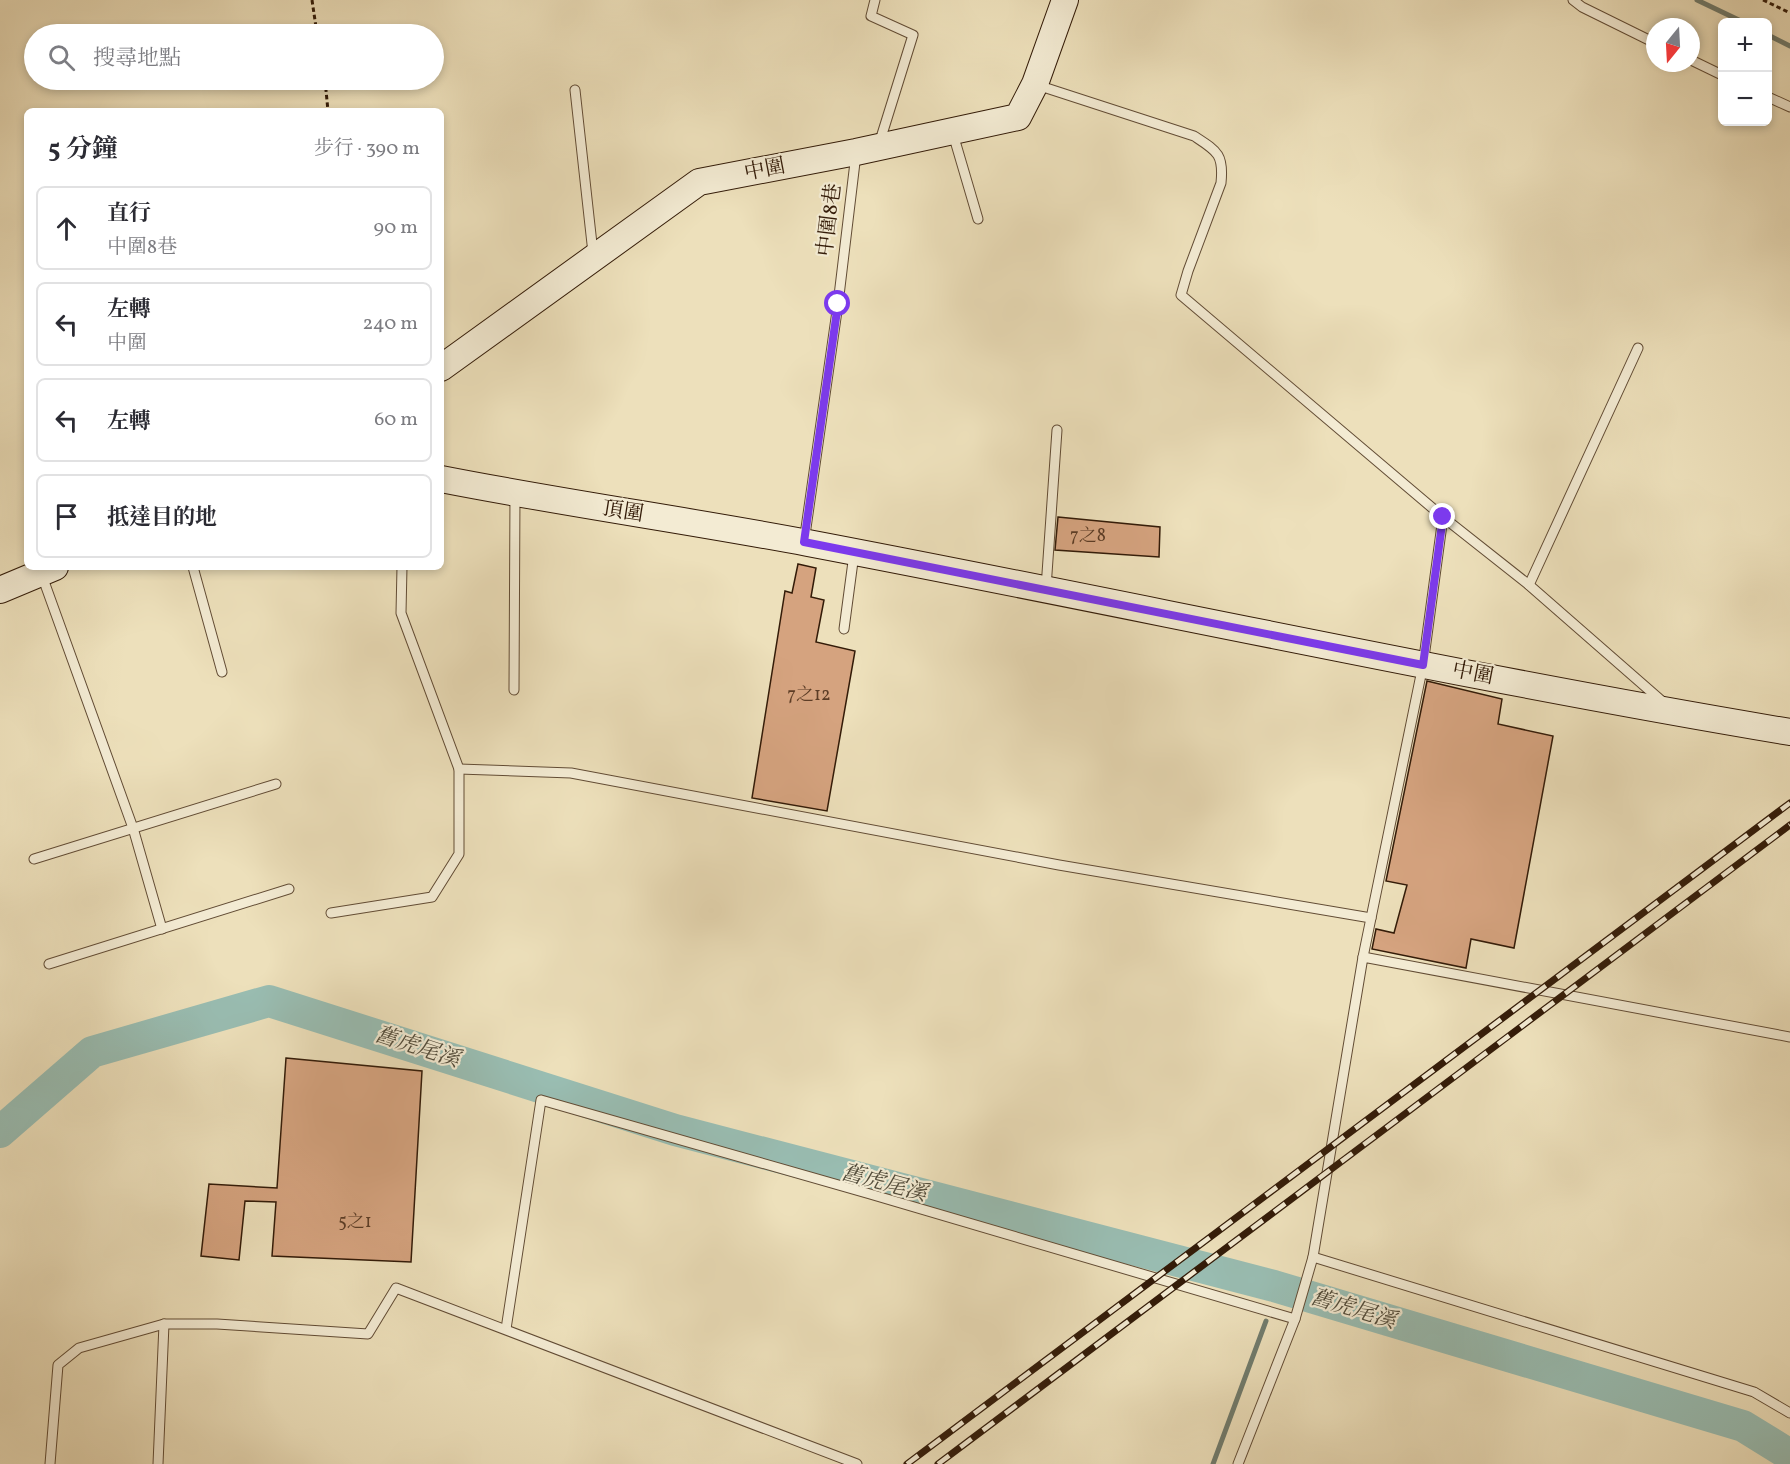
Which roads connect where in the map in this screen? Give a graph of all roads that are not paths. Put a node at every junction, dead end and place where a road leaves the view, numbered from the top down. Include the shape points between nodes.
1 (875, 0) edge
2 (1065, 0) edge
3 (1573, 0) edge
4 (1646, 39) edge
5 (1700, 64) edge
6 (1718, 73) edge
7 (1035, 84) junction
8 (574, 90) dead end
9 (1772, 99) edge
10 (1790, 107) edge
11 (953, 131) junction
12 (867, 149) junction
13 (978, 219) dead end
14 (594, 258) junction
15 (1638, 348) dead end
16 (444, 366) edge
17 (1057, 430) dead end
18 (444, 480) edge
19 (515, 494) junction
20 (1443, 517) junction
21 (804, 542) junction
22 (854, 552) junction
23 (48, 570) edge
24 (194, 570) edge
25 (402, 570) edge
26 (1529, 585) junction
27 (0, 590) edge
28 (1046, 590) junction
29 (844, 629) dead end
30 (1423, 665) junction
31 (222, 672) dead end
32 (514, 690) dead end
33 (1676, 713) junction
34 (1790, 732) edge
35 (459, 769) junction
36 (276, 784) dead end
37 (133, 828) junction
38 (34, 859) dead end
39 (289, 889) dead end
40 (331, 913) dead end
41 (1371, 918) junction
42 (162, 929) junction
43 (1363, 957) junction
44 (49, 963) dead end
45 (1790, 1036) edge
46 (1313, 1257) junction
47 (1295, 1319) junction
48 (164, 1324) junction
49 (506, 1329) junction
50 (1790, 1413) edge
51 (50, 1464) edge
52 (158, 1464) edge
53 (857, 1464) edge
54 (1238, 1464) edge

1 - 12 lane, 中圍8巷 via 871,16 913,35
2 - 7 street, 中圍
3 - 4 lane
5 - 6 lane
7 - 11 street, 中圍 via 1018,117
7 - 20 lane via 1194,136 1217,151 1223,169 1221,183 1181,294
8 - 14 lane
9 - 10 lane
11 - 12 street, 中圍
11 - 13 lane
12 - 14 street, 中圍 via 699,182
12 - 21 lane, 中圍8巷 via 838,304
14 - 16 street, 中圍
15 - 26 lane
17 - 28 lane
18 - 19 street, 頂圍
19 - 21 street, 頂圍
19 - 32 lane
20 - 26 lane
20 - 30 lane
21 - 22 street, 中圍
22 - 28 street, 中圍
22 - 29 lane
23 - 27 street
23 - 37 lane
24 - 31 lane
25 - 35 lane via 402,613
26 - 33 lane
28 - 30 street, 中圍
30 - 33 street, 中圍
30 - 41 lane
33 - 34 street, 中圍
35 - 40 lane via 459,854 432,897
35 - 41 lane via 572,773
36 - 37 lane
37 - 38 lane
37 - 42 lane
39 - 42 lane
41 - 43 lane
42 - 44 lane
43 - 45 lane
43 - 46 lane
46 - 47 lane
46 - 50 lane via 1754,1392
47 - 49 lane via 541,1100
47 - 54 lane
48 - 49 lane via 368,1334 396,1288
48 - 51 lane via 79,1347 58,1365
48 - 52 lane
49 - 53 lane

